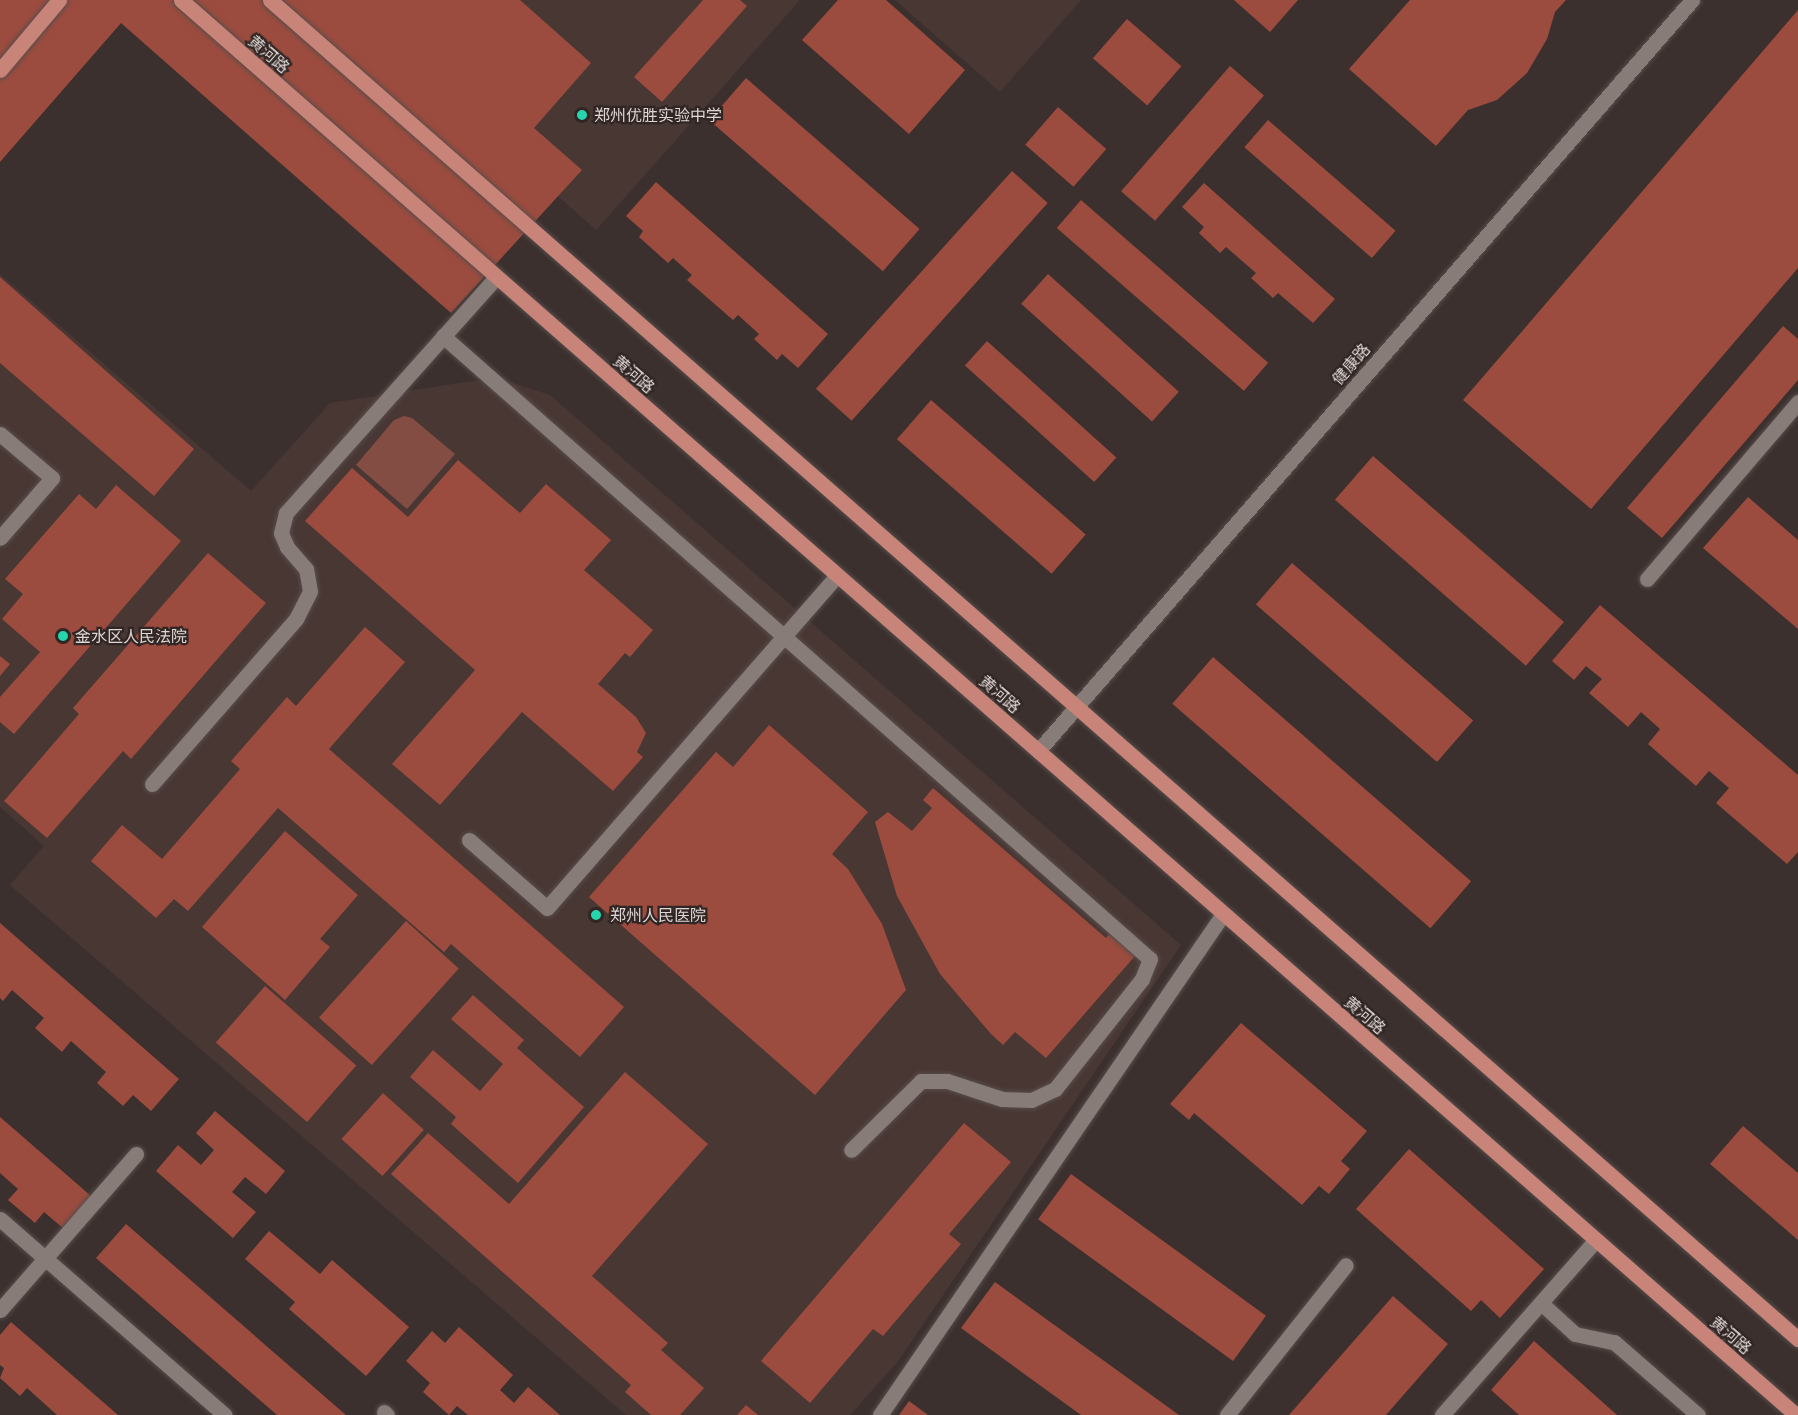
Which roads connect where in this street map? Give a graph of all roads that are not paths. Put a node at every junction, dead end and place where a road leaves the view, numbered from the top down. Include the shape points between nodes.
1 (58, 0) edge
2 (181, 0) edge
3 (270, 0) edge
4 (1692, 0) edge
5 (0, 70) edge
6 (496, 277) junction
7 (443, 336) junction
8 (1798, 402) edge
9 (0, 434) edge
10 (0, 538) edge
11 (837, 576) junction
12 (1647, 579) dead end
13 (785, 636) junction
14 (1076, 708) junction
15 (1038, 752) junction
16 (152, 784) dead end
17 (469, 840) dead end
18 (1223, 914) junction
19 (851, 1150) dead end
20 (136, 1154) dead end
21 (0, 1219) edge
22 (1595, 1241) junction
23 (45, 1258) junction
24 (1346, 1265) dead end
25 (1541, 1303) junction
26 (0, 1310) edge
27 (1798, 1339) edge
28 (225, 1415) edge
29 (880, 1415) edge
30 (1227, 1415) edge
31 (1443, 1415) edge
32 (1698, 1415) edge
33 (1796, 1415) edge

1 - 5 main road
2 - 6 main road, 黄河路
3 - 14 main road
4 - 14 street, 健康路
6 - 7 street
6 - 11 main road, 黄河路
7 - 13 street
7 - 16 street via 286,513 281,533 287,547 306,569 310,591 296,619
8 - 12 street
9 - 10 street via 52,478
11 - 13 street
11 - 15 main road, 黄河路
13 - 17 street via 547,908
13 - 19 street via 1150,959 1142,979 1055,1089 1031,1100 1002,1099 947,1081 921,1081
14 - 15 street, 健康路
14 - 27 main road
15 - 18 main road, 黄河路
18 - 22 main road, 黄河路
18 - 29 street
20 - 23 street
21 - 23 street
22 - 25 street
22 - 33 main road, 黄河路
23 - 26 street
23 - 28 street
24 - 30 street
25 - 31 street
25 - 32 street via 1575,1334 1614,1342

